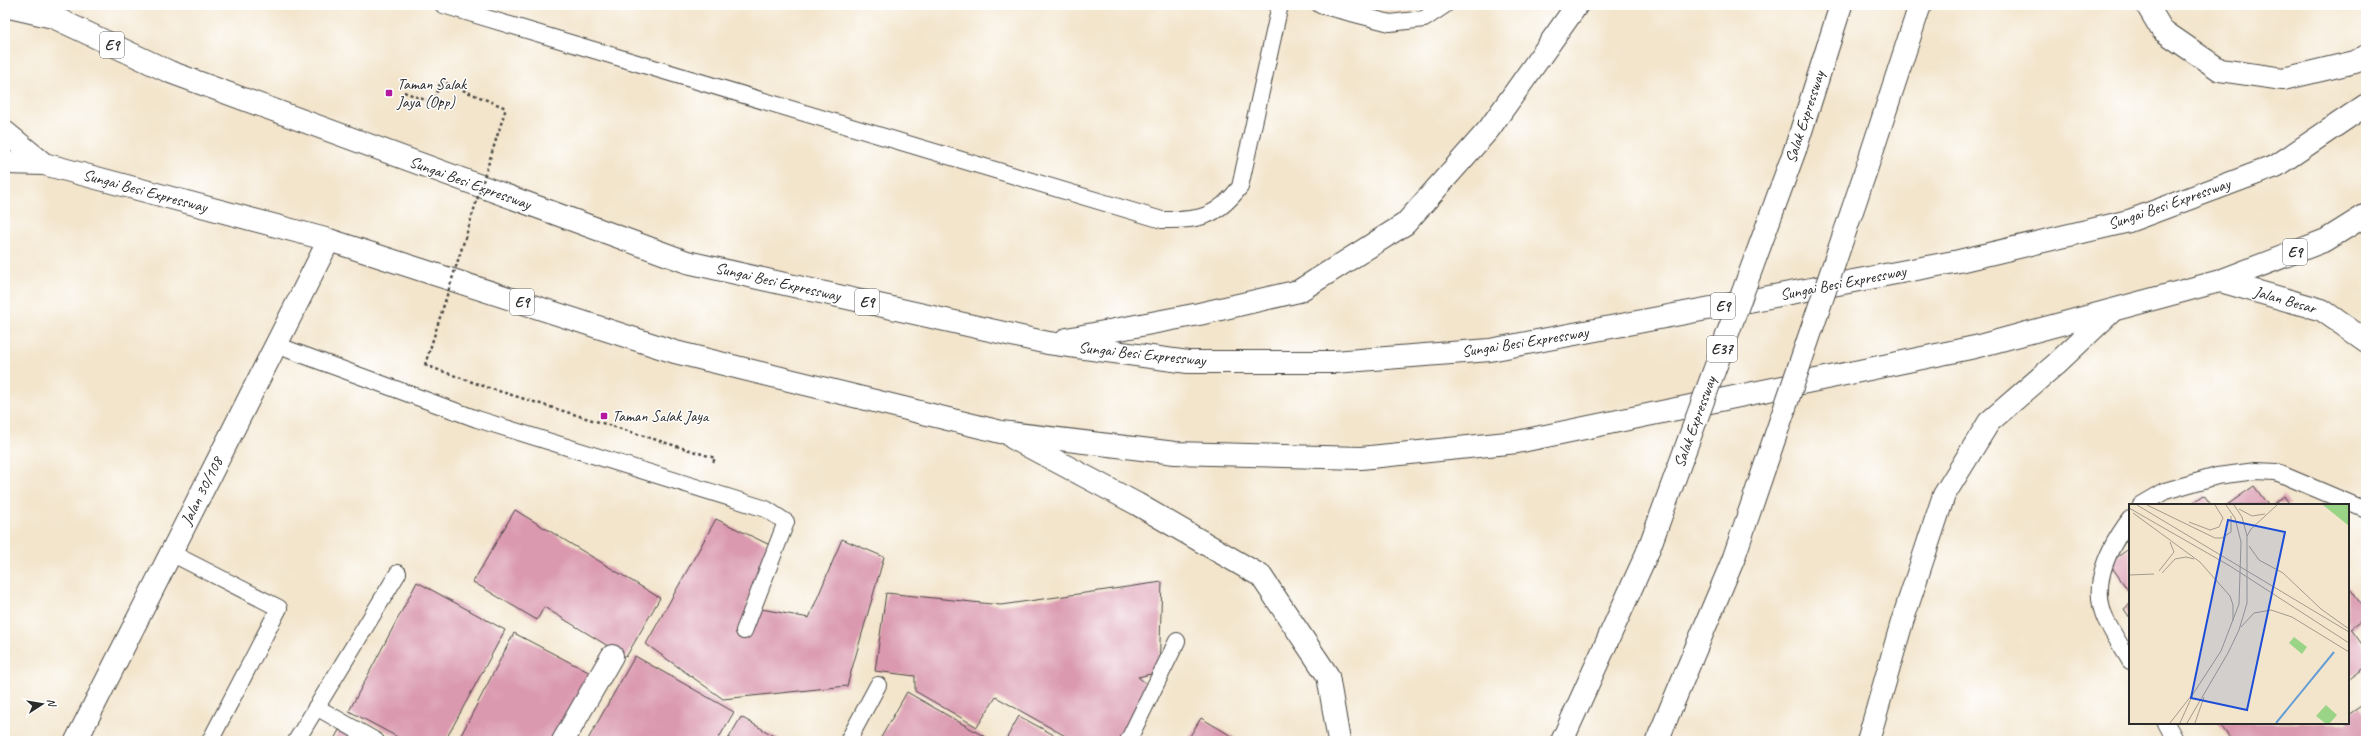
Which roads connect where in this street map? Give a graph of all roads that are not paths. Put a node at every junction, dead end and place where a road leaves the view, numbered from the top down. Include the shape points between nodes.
1 (35, 5) edge
2 (443, 5) edge
3 (1280, 5) edge
4 (1320, 5) edge
5 (1445, 5) edge
6 (1577, 5) edge
7 (1841, 5) edge
8 (1920, 5) edge
9 (2147, 5) edge
10 (5, 6) edge
11 (53, 17) junction
12 (2366, 56) edge
13 (2366, 105) edge
14 (5, 132) edge
15 (5, 163) edge
16 (44, 164) junction
17 (2366, 215) edge
18 (329, 240) junction
19 (2220, 281) junction
20 (2113, 310) junction
21 (2366, 341) edge
22 (1048, 343) junction
23 (276, 345) junction
24 (1001, 432) junction
25 (2143, 504) edge
26 (2366, 510) edge
27 (2129, 520) edge
28 (171, 553) junction
29 (398, 573) dead end
30 (744, 631) dead end
31 (1177, 642) dead end
32 (612, 656) dead end
33 (2129, 659) edge
34 (878, 685) dead end
35 (316, 707) junction
36 (2167, 724) edge
37 (76, 741) edge
38 (210, 741) edge
39 (296, 741) edge
40 (376, 741) edge
41 (564, 741) edge
42 (848, 741) edge
43 (1128, 741) edge
44 (1339, 741) edge
45 (1562, 741) edge
46 (1657, 741) edge
47 (1868, 741) edge
48 (2176, 741) edge

1 - 11 main road
2 - 3 lane via 1154,218 1186,221 1206,216 1227,204 1240,187
4 - 5 lane via 1390,23 1424,19
6 - 22 main road via 1489,129 1405,224 1299,291 1199,314
7 - 45 main road, Salak Expressway / E37, bridge via 1796,147 1648,551
8 - 46 main road, bridge via 1733,560
9 - 12 main road via 2162,30 2220,70 2283,79 2355,62
10 - 11 main road, Sungai Besi Expressway / E9
11 - 22 main road, Sungai Besi Expressway / E9 via 170,72 687,262
13 - 22 main road, Sungai Besi Expressway / E9 via 2276,166 2129,221 1959,261 1490,350 1334,362 1188,362
14 - 16 main road, Sungai Besi Expressway / E9
15 - 16 main road
16 - 18 main road, Sungai Besi Expressway / E9
17 - 19 main road, Sungai Besi Expressway / E9 via 2326,240
18 - 23 main road, Jalan 30/108
18 - 24 main road, Sungai Besi Expressway / E9 via 675,352
19 - 20 main road, Sungai Besi Expressway / E9
19 - 21 main road, Jalan Besar via 2322,310
20 - 24 main road, Sungai Besi Expressway / E9 via 1975,347 1517,442 1361,458 1175,453
20 - 47 main road via 1989,422 1944,495 1902,622
23 - 28 main road, Jalan 30/108
23 - 30 lane via 477,419 766,509 786,522
24 - 44 main road via 1137,504 1261,576 1328,676
25 - 26 lane via 2165,492 2217,476 2256,471 2276,472
27 - 33 lane via 2103,565 2099,596 2105,618
28 - 37 main road, Jalan 30/108
28 - 38 lane via 278,608
29 - 35 lane
31 - 43 lane
32 - 41 main road
34 - 42 lane
35 - 39 lane
35 - 40 lane
36 - 48 lane

